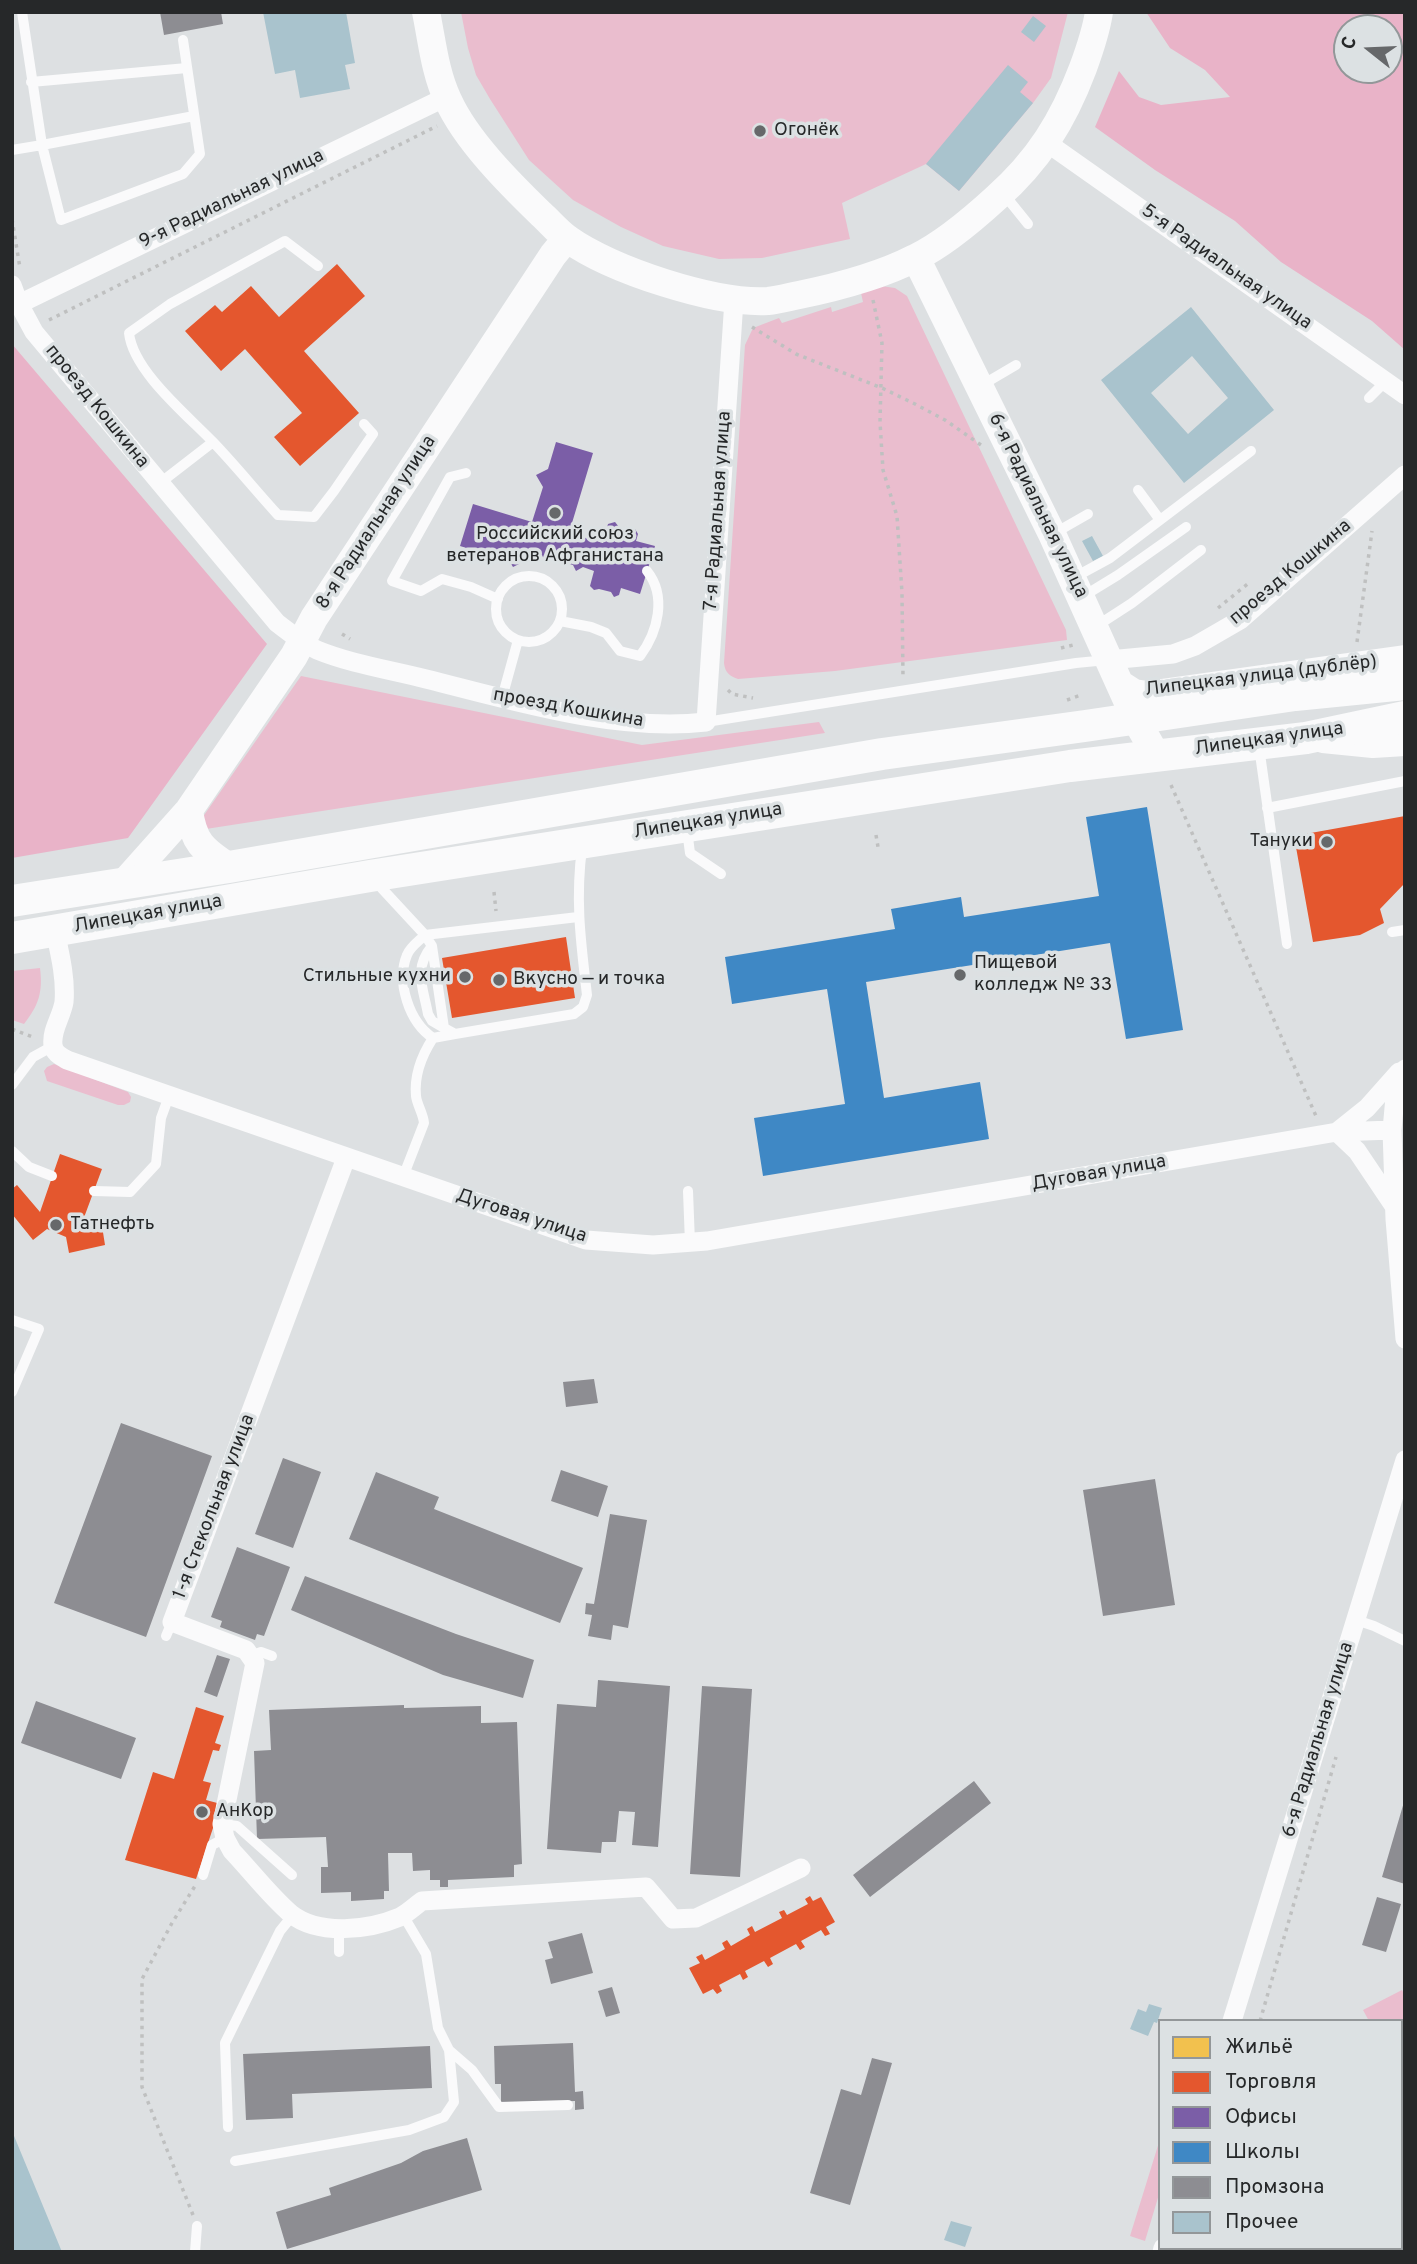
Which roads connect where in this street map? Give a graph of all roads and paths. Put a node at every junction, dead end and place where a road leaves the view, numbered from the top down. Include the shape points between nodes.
1 (22, 12) edge
2 (426, 12) edge
3 (1099, 12) edge
4 (183, 40) dead end
5 (187, 68) junction
6 (31, 82) junction
7 (446, 97) junction
8 (194, 116) junction
9 (438, 126) dead end
10 (1046, 142) junction
11 (42, 145) junction
12 (12, 150) edge
13 (1003, 192) junction
14 (1028, 224) dead end
15 (567, 238) junction
16 (916, 258) junction
17 (318, 266) dead end
18 (12, 285) edge
19 (873, 298) dead end
20 (734, 300) junction
21 (16, 305) edge
22 (759, 320) dead end
23 (44, 322) dead end
24 (750, 326) junction
25 (746, 333) dead end
26 (1016, 365) dead end
27 (1386, 382) junction
28 (881, 387) junction
29 (978, 387) junction
30 (1405, 395) edge
31 (1369, 398) dead end
32 (364, 424) dead end
33 (213, 442) junction
34 (988, 450) dead end
35 (1251, 451) dead end
36 (466, 473) dead end
37 (1405, 475) edge
38 (159, 484) junction
39 (1138, 490) dead end
40 (1088, 514) dead end
41 (1160, 520) junction
42 (1373, 521) dead end
43 (1186, 527) dead end
44 (1052, 534) junction
45 (1201, 550) dead end
46 (647, 571) dead end
47 (1077, 588) junction
48 (498, 599) junction
49 (560, 621) junction
50 (1095, 627) junction
51 (518, 640) junction
52 (302, 642) junction
53 (1357, 643) dead end
54 (1405, 660) edge
55 (1115, 672) junction
56 (902, 677) dead end
57 (1405, 684) edge
58 (726, 688) dead end
59 (732, 694) dead end
60 (1295, 695) junction
61 (502, 698) junction
62 (1405, 717) edge
63 (1135, 718) junction
64 (706, 722) junction
65 (1306, 738) junction
66 (1405, 742) edge
67 (1258, 744) junction
68 (1156, 755) junction
69 (1405, 781) edge
70 (1171, 785) dead end
71 (1267, 808) junction
72 (189, 810) junction
73 (686, 826) junction
74 (876, 835) dead end
75 (583, 842) junction
76 (878, 847) dead end
77 (229, 867) junction
78 (721, 874) dead end
79 (370, 876) junction
80 (123, 884) junction
81 (12, 901) edge
82 (578, 917) junction
83 (1405, 930) edge
84 (55, 931) junction
85 (1392, 932) dead end
86 (425, 935) junction
87 (12, 938) edge
88 (1287, 944) dead end
89 (432, 946) junction
90 (443, 1028) junction
91 (454, 1034) junction
92 (433, 1038) junction
93 (53, 1046) junction
94 (1405, 1067) edge
95 (12, 1085) edge
96 (169, 1096) junction
97 (1317, 1118) dead end
98 (1392, 1130) junction
99 (1337, 1132) junction
100 (12, 1151) edge
101 (346, 1158) junction
102 (52, 1176) dead end
103 (403, 1177) junction
104 (94, 1191) dead end
105 (688, 1191) dead end
106 (1395, 1206) junction
107 (690, 1243) junction
108 (12, 1320) edge
109 (1405, 1339) edge
110 (12, 1392) edge
111 (1405, 1460) edge
112 (1356, 1620) junction
113 (1405, 1641) edge
114 (250, 1656) junction
115 (272, 1656) dead end
116 (1336, 1757) dead end
117 (223, 1831) junction
118 (801, 1868) dead end
119 (203, 1875) joint
120 (292, 1875) dead end
121 (293, 1915) junction
122 (402, 1915) junction
123 (339, 1928) junction
124 (339, 1952) dead end
125 (1233, 2019) edge
126 (1261, 2019) edge
127 (449, 2050) junction
128 (568, 2105) dead end
129 (228, 2127) dead end
130 (235, 2161) dead end
131 (197, 2226) joint
132 (195, 2252) edge

1 - 6 lane
2 - 7 main road
3 - 10 main road via 1070,100
4 - 5 lane
5 - 6 lane
5 - 8 lane
6 - 11 lane
7 - 15 main road via 458,119 510,183
7 - 21 street, 9-я Радиальная улица
8 - 11 lane
8 - 11 lane via 200,154 183,174 61,220
9 - 23 path
10 - 13 main road
10 - 27 street, 5-я Радиальная улица
11 - 12 lane
13 - 14 lane
13 - 16 main road
15 - 20 main road via 633,272
15 - 52 main road, 8-я Радиальная улица
16 - 20 main road via 820,290 769,301
16 - 29 main road, 6-я Радиальная улица
17 - 33 lane via 285,241 170,304 130,333 131,347 166,396
18 - 21 street, проезд Кошкина
19 - 28 path via 882,343
20 - 64 street, 7-я Радиальная улица
21 - 38 street, проезд Кошкина
22 - 24 path
24 - 25 path
24 - 28 path via 796,354
26 - 29 lane
27 - 30 street, 5-я Радиальная улица
27 - 31 lane
28 - 34 path via 946,421
28 - 56 path via 883,470 897,516
29 - 44 main road, 6-я Радиальная улица
32 - 33 lane via 373,433 314,517 278,515
33 - 38 lane
35 - 41 lane
36 - 48 lane via 450,477 393,581 421,591 442,579
37 - 55 street, проезд Кошкина via 1240,620 1195,646
38 - 52 street, проезд Кошкина via 277,623
39 - 41 lane
40 - 44 lane
41 - 47 lane
42 - 53 path
43 - 47 lane via 1118,575
44 - 47 main road, 6-я Радиальная улица
45 - 50 lane
46 - 49 lane via 657,583 658,619 652,641 640,656 620,651 606,633
47 - 50 main road, 6-я Радиальная улица
48 - 49 lane via 518,578 533,576 558,592
48 - 51 lane via 500,623
49 - 51 lane via 543,639
50 - 55 main road, 6-я Радиальная улица
51 - 61 lane
52 - 61 street, проезд Кошкина via 334,655
52 - 72 main road, 8-я Радиальная улица
54 - 55 main road, Липецкая улица (дублёр) via 1147,695 1134,693
54 - 60 main road, Липецкая улица (дублёр)
55 - 63 main road, 6-я Радиальная улица
55 - 64 lane, проезд Кошкина via 1076,663
57 - 60 main road, Липецкая улица
58 - 59 path
60 - 63 main road, Липецкая улица
61 - 64 street, проезд Кошкина via 623,722
62 - 65 main road, Липецкая улица
63 - 68 main road, 6-я Радиальная улица
63 - 77 main road, Липецкая улица via 882,754
65 - 66 main road
65 - 67 main road, Липецкая улица
67 - 68 main road, Липецкая улица
67 - 71 lane
68 - 73 main road, Липецкая улица
69 - 71 lane
70 - 97 path
71 - 88 lane
72 - 77 main road via 196,840
72 - 80 main road, 8-я Радиальная улица
73 - 75 main road, Липецкая улица
73 - 78 lane via 690,853
74 - 76 path
75 - 79 main road, Липецкая улица
75 - 82 lane
77 - 80 main road, Липецкая улица
79 - 84 main road, Липецкая улица
79 - 86 lane
80 - 81 main road, Липецкая улица
82 - 86 lane
82 - 91 lane via 587,995 583,1007 574,1014
83 - 85 lane
84 - 87 main road, Липецкая улица
84 - 93 street via 65,988
86 - 89 lane
86 - 92 lane via 408,951 402,972 417,1024
89 - 90 lane
89 - 90 lane via 419,970 428,1014
90 - 91 lane
91 - 92 lane
92 - 103 lane via 418,1073 416,1097 424,1123
93 - 95 lane via 33,1057
93 - 96 street, Дуговая улица via 57,1055 67,1060
94 - 98 street via 1395,1097
94 - 99 street, Дуговая улица
96 - 101 street, Дуговая улица
96 - 104 lane via 156,1164 130,1192
98 - 99 street, Дуговая улица
98 - 106 street
99 - 106 street via 1357,1151
99 - 107 street, Дуговая улица
100 - 102 lane via 29,1167
101 - 103 street, Дуговая улица
101 - 114 street, 1-я Стекольная улица via 169,1629 246,1650
103 - 107 street, Дуговая улица via 586,1240
105 - 107 lane
106 - 109 street
108 - 110 lane via 40,1329
111 - 112 street, 6-я Радиальная улица
112 - 113 lane
112 - 125 street, 6-я Радиальная улица
114 - 115 lane via 261,1652
114 - 117 street via 255,1663
116 - 126 path
117 - 119 lane via 212,1845
117 - 120 lane via 237,1826
117 - 121 street via 232,1851
118 - 122 street via 696,1918 673,1919 646,1887 422,1901
119 - 131 path via 142,1979 142,2087
121 - 123 street via 320,1927
121 - 129 lane via 280,1931 225,2043
122 - 123 street
122 - 127 lane via 426,1954 438,2028
123 - 124 lane
127 - 128 lane via 472,2070 499,2107
127 - 130 lane via 454,2102 444,2117 409,2130
131 - 132 lane

